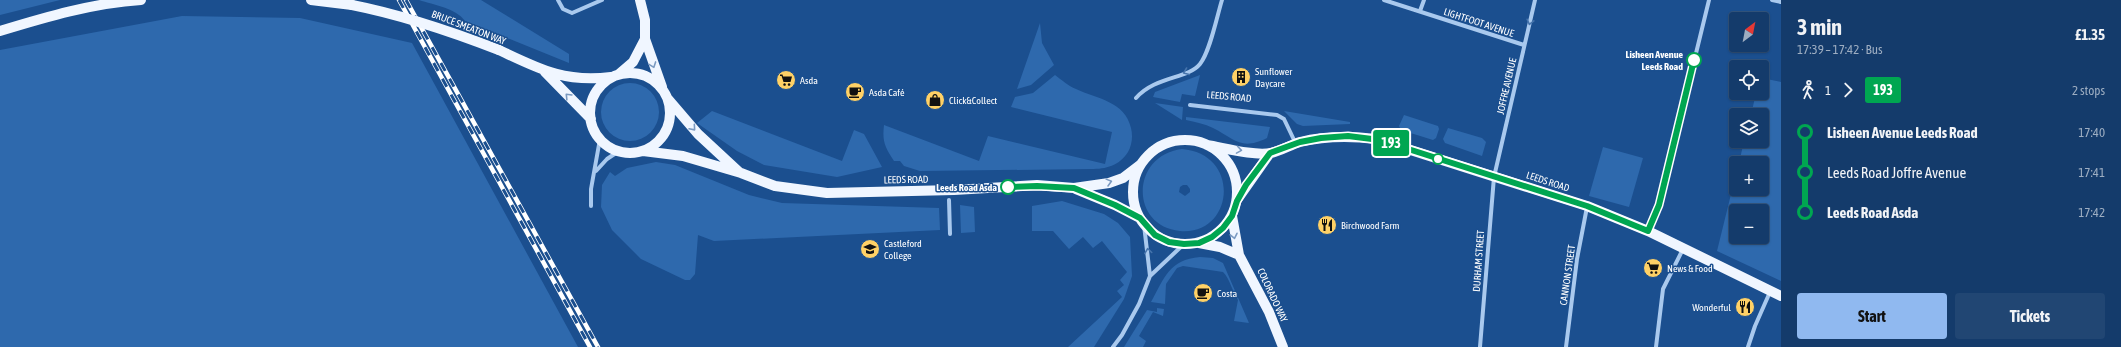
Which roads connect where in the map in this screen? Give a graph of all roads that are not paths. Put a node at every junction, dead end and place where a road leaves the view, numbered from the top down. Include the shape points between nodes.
1 (141, 0) edge
2 (311, 0) edge
3 (558, 0) edge
4 (602, 0) edge
5 (640, 0) edge
6 (1222, 0) edge
7 (1384, 0) edge
8 (1424, 0) edge
9 (1535, 0) edge
10 (1709, 0) edge
11 (1772, 0) edge
12 (1781, 2) edge
13 (1420, 12) junction
14 (0, 31) edge
15 (646, 39) junction
16 (1524, 45) junction
17 (545, 72) junction
18 (616, 75) junction
19 (665, 94) junction
20 (1136, 98) dead end
21 (1190, 105) dead end
22 (591, 119) junction
23 (600, 139) junction
24 (1296, 144) junction
25 (1207, 145) junction
26 (619, 151) junction
27 (643, 151) junction
28 (1270, 153) junction
29 (1140, 166) junction
30 (594, 173) junction
31 (741, 173) junction
32 (1494, 177) junction
33 (1074, 188) junction
34 (949, 200) dead end
35 (1237, 201) junction
36 (592, 206) dead end
37 (1587, 206) junction
38 (1232, 216) junction
39 (1142, 222) junction
40 (1648, 231) junction
41 (950, 234) dead end
42 (1199, 243) junction
43 (1184, 244) junction
44 (1683, 249) junction
45 (1239, 255) junction
46 (1150, 276) junction
47 (1770, 291) junction
48 (1781, 296) edge
49 (1113, 347) edge
50 (1283, 347) edge
51 (1480, 347) edge
52 (1566, 347) edge
53 (1656, 347) edge
54 (1748, 347) edge

1 - 14 main road via 54,15
2 - 17 main road, BRUCE SMEATON WAY, bridge via 352,5 416,20 499,50
3 - 4 street via 563,9 572,12
5 - 15 main road
6 -> 20 street via 1200,65 1150,86
7 - 13 street, LIGHTFOOT AVENUE
8 - 13 street
9 -> 16 street, JOFFRE AVENUE
10 - 40 street via 1659,205
11 - 12 street
13 - 16 street, LIGHTFOOT AVENUE
15 - 18 main road via 633,62
15 -> 19 main road
16 - 32 street, JOFFRE AVENUE
17 - 18 main road, BRUCE SMEATON WAY via 590,80
22 -> 17 main road, BRUCE SMEATON WAY
18 - 19 main road via 643,75 653,80
18 - 22 main road via 602,84 595,93 590,106
19 - 27 main road via 670,107 669,122 662,138
19 -> 31 main road via 698,134
21 - 24 street, LEEDS ROAD via 1277,115 1284,119
22 - 23 main road
23 - 26 main road
23 - 30 street
24 - 28 main road, LEEDS ROAD
24 - 32 main road, LEEDS ROAD via 1321,138 1348,136 1376,139
25 -> 28 main road, LEEDS ROAD
25 - 29 main road via 1187,140 1166,143 1147,156
25 - 35 main road via 1221,154 1232,168 1237,184
26 - 27 main road
26 - 30 street
27 - 31 main road, LEEDS ROAD via 683,156
28 - 35 main road
33 -> 29 main road via 1109,183 1123,178
29 - 39 main road via 1134,178 1133,192 1134,206
30 - 36 street via 591,189
31 - 33 main road, LEEDS ROAD via 774,186 826,193 1037,186
32 - 37 main road, LEEDS ROAD
32 - 51 street, DURHAM STREET
33 - 39 main road via 1115,205
34 - 41 street
35 - 38 main road
37 - 40 main road, LEEDS ROAD
37 - 52 street, CANNON STREET via 1577,259
38 - 42 main road via 1223,228
38 -> 45 main road, COLORADO WAY
39 - 43 main road via 1162,239
46 -> 39 street
40 - 44 main road, LEEDS ROAD
42 - 43 main road
42 - 45 main road via 1220,247
43 - 46 street
44 - 47 main road, LEEDS ROAD
44 - 53 street via 1663,289
45 - 50 main road, COLORADO WAY via 1269,312
46 - 49 street via 1139,304
47 - 48 main road, LEEDS ROAD
47 - 54 street

